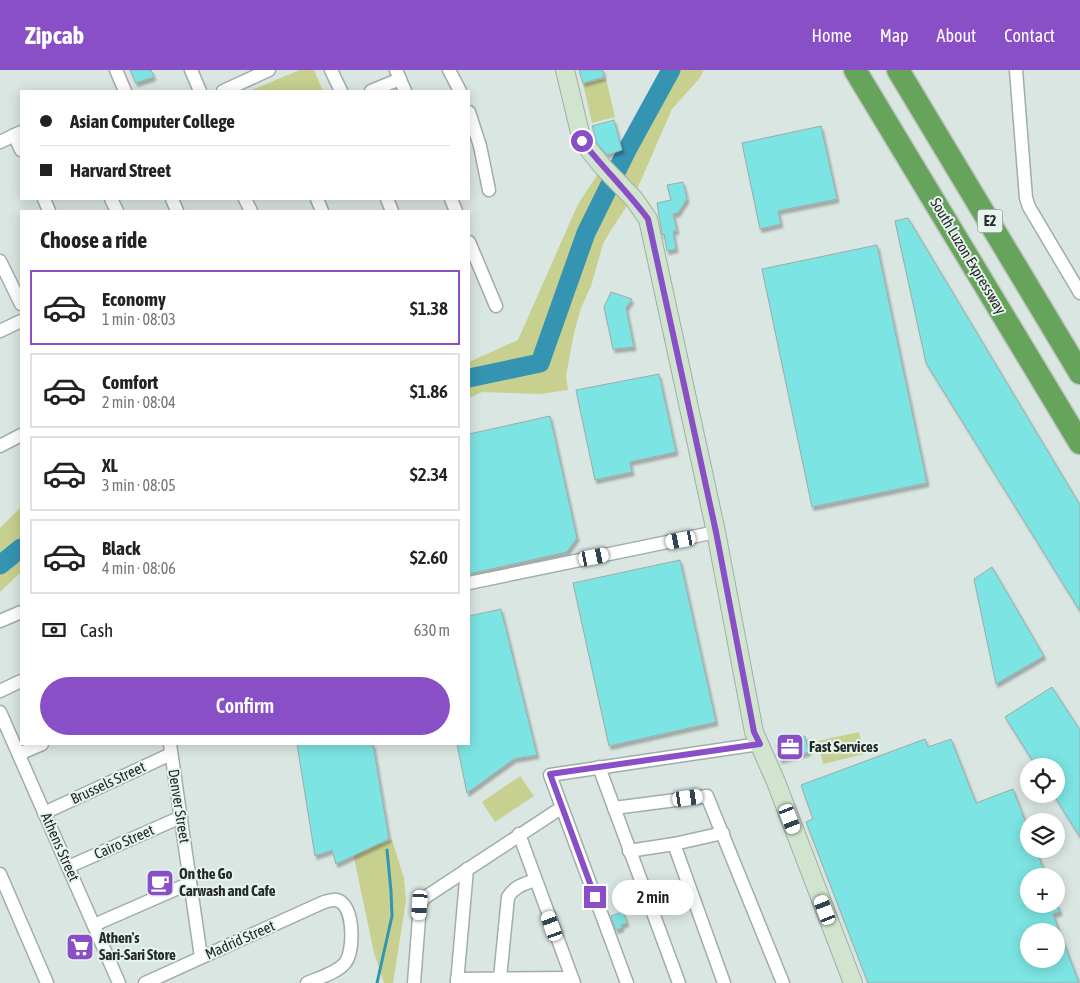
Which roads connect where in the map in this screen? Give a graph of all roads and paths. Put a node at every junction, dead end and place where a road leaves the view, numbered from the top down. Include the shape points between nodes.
1 (116, 70) edge
2 (191, 70) edge
3 (331, 70) edge
4 (449, 70) edge
5 (565, 70) edge
6 (855, 70) edge
7 (898, 70) edge
8 (1016, 70) edge
9 (262, 71) edge
10 (398, 74) edge
11 (123, 90) edge
12 (200, 90) edge
13 (225, 90) edge
14 (341, 90) edge
15 (373, 90) edge
16 (405, 90) edge
17 (459, 90) edge
18 (470, 115) edge
19 (18, 134) edge
20 (0, 142) edge
21 (489, 190) dead end
22 (470, 244) edge
23 (0, 260) edge
24 (1080, 293) edge
25 (20, 302) edge
26 (496, 306) dead end
27 (20, 321) edge
28 (0, 331) edge
29 (1080, 373) edge
30 (20, 436) edge
31 (1080, 443) edge
32 (0, 446) edge
33 (716, 532) junction
34 (470, 583) edge
35 (20, 612) edge
36 (0, 621) edge
37 (20, 681) edge
38 (0, 691) edge
39 (0, 712) edge
40 (760, 744) junction
41 (40, 745) edge
42 (170, 749) edge
43 (19, 754) junction
44 (599, 767) junction
45 (561, 808) junction
46 (614, 808) junction
47 (44, 813) junction
48 (181, 817) junction
49 (723, 833) junction
50 (519, 834) junction
51 (674, 844) junction
52 (629, 851) junction
53 (68, 867) junction
54 (467, 869) junction
55 (0, 874) edge
56 (535, 880) junction
57 (190, 883) junction
58 (94, 925) junction
59 (202, 958) junction
60 (500, 978) junction
61 (457, 981) edge
62 (573, 981) edge
63 (48, 983) edge
64 (119, 983) edge
65 (145, 983) edge
66 (306, 983) edge
67 (414, 983) edge
68 (627, 983) edge
69 (679, 983) edge
70 (724, 983) edge
71 (783, 983) edge
72 (853, 983) edge

1 - 11 street
2 - 12 street
3 - 14 street
4 - 17 street
5 - 33 main road via 582,141 648,219
6 - 31 highway, South Luzon Expressway / E2
7 - 29 highway, E2
8 - 24 street via 1026,198
9 - 13 street
10 - 15 street
10 - 16 street
18 - 21 street
19 - 20 street
22 - 26 street
23 - 25 street
27 - 28 street
30 - 32 street
33 - 34 street
33 - 40 main road via 754,732
35 - 36 street
37 - 38 street
39 - 43 street, Athens Street
40 - 44 street
40 - 72 main road
41 - 43 street
42 - 47 street, Brussels Street
42 - 48 street, Denver Street
43 - 47 street, Athens Street
44 - 45 street via 550,774
44 - 46 street
45 - 50 street
45 - 68 street
46 - 49 street via 707,796
46 - 52 street
47 - 53 street, Athens Street
48 - 53 street, Cairo Street
48 - 57 street, Denver Street
49 - 51 street
49 - 71 street
50 - 54 street
50 - 56 street
51 - 52 street
51 - 70 street
52 - 69 street
53 - 58 street, Athens Street
54 - 61 street
54 - 67 street via 435,889 420,905
55 - 63 street
56 - 60 street via 520,885 508,897
56 - 62 street
57 - 58 street
57 - 59 street, Denver Street
58 - 64 street, Athens Street
59 - 65 street, Madrid Street
59 - 66 street, Madrid Street via 324,902 336,900 343,903 350,922 349,956 339,968
60 - 61 street
60 - 62 street

